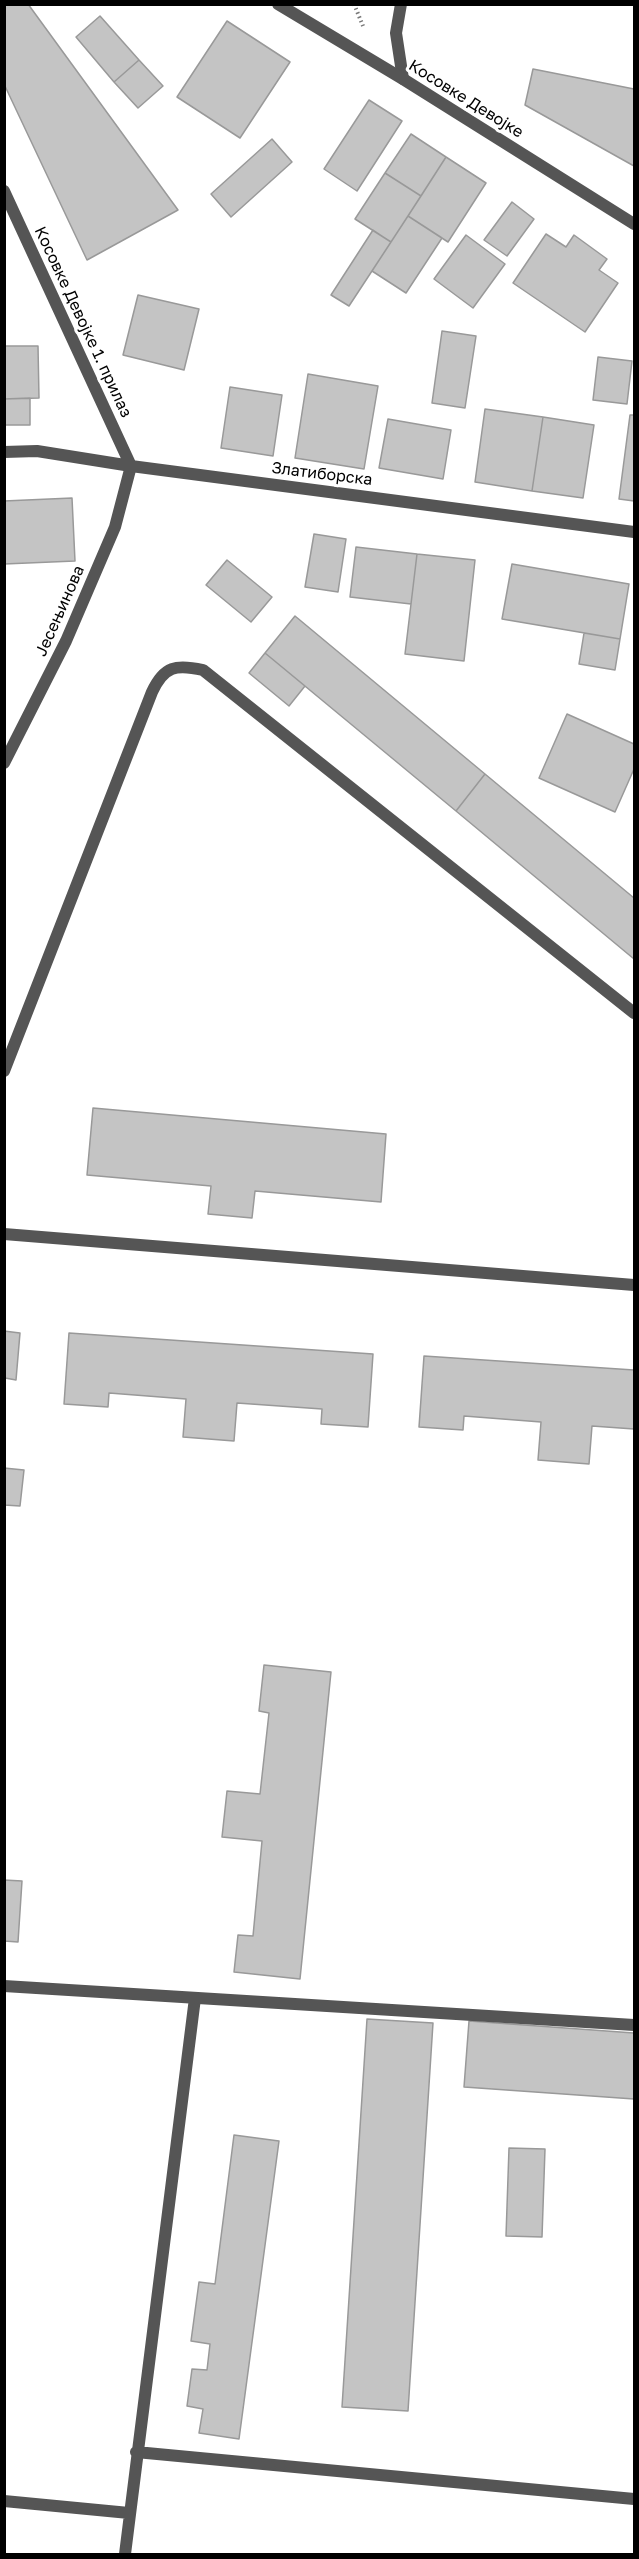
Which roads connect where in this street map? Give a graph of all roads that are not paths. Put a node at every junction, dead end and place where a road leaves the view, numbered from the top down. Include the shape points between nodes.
1 (278, 4) edge
2 (401, 4) edge
3 (404, 79) junction
4 (4, 191) edge
5 (634, 224) edge
6 (4, 452) edge
7 (131, 466) junction
8 (634, 532) edge
9 (4, 763) edge
10 (634, 1013) edge
11 (4, 1071) edge
12 (4, 1234) edge
13 (634, 1285) edge
14 (4, 1986) edge
15 (195, 1998) junction
16 (634, 2025) edge
17 (136, 2452) junction
18 (634, 2499) edge
19 (4, 2501) edge
20 (129, 2513) junction
21 (125, 2554) edge

1 - 3 street, Косовке Девојке
2 - 3 street via 396,33
3 - 5 street, Косовке Девојке
4 - 7 street, Косовке Девојке 1. прилаз
6 - 7 street, Златиборска via 37,451
7 - 8 street, Златиборска
7 - 9 street, Јесењинова via 110,538 66,641
10 - 11 street via 203,670 171,668 158,679 152,692
12 - 13 street
14 - 15 street
15 - 16 street
15 - 17 street
17 - 18 street
17 - 20 street
19 - 20 street
20 - 21 street

